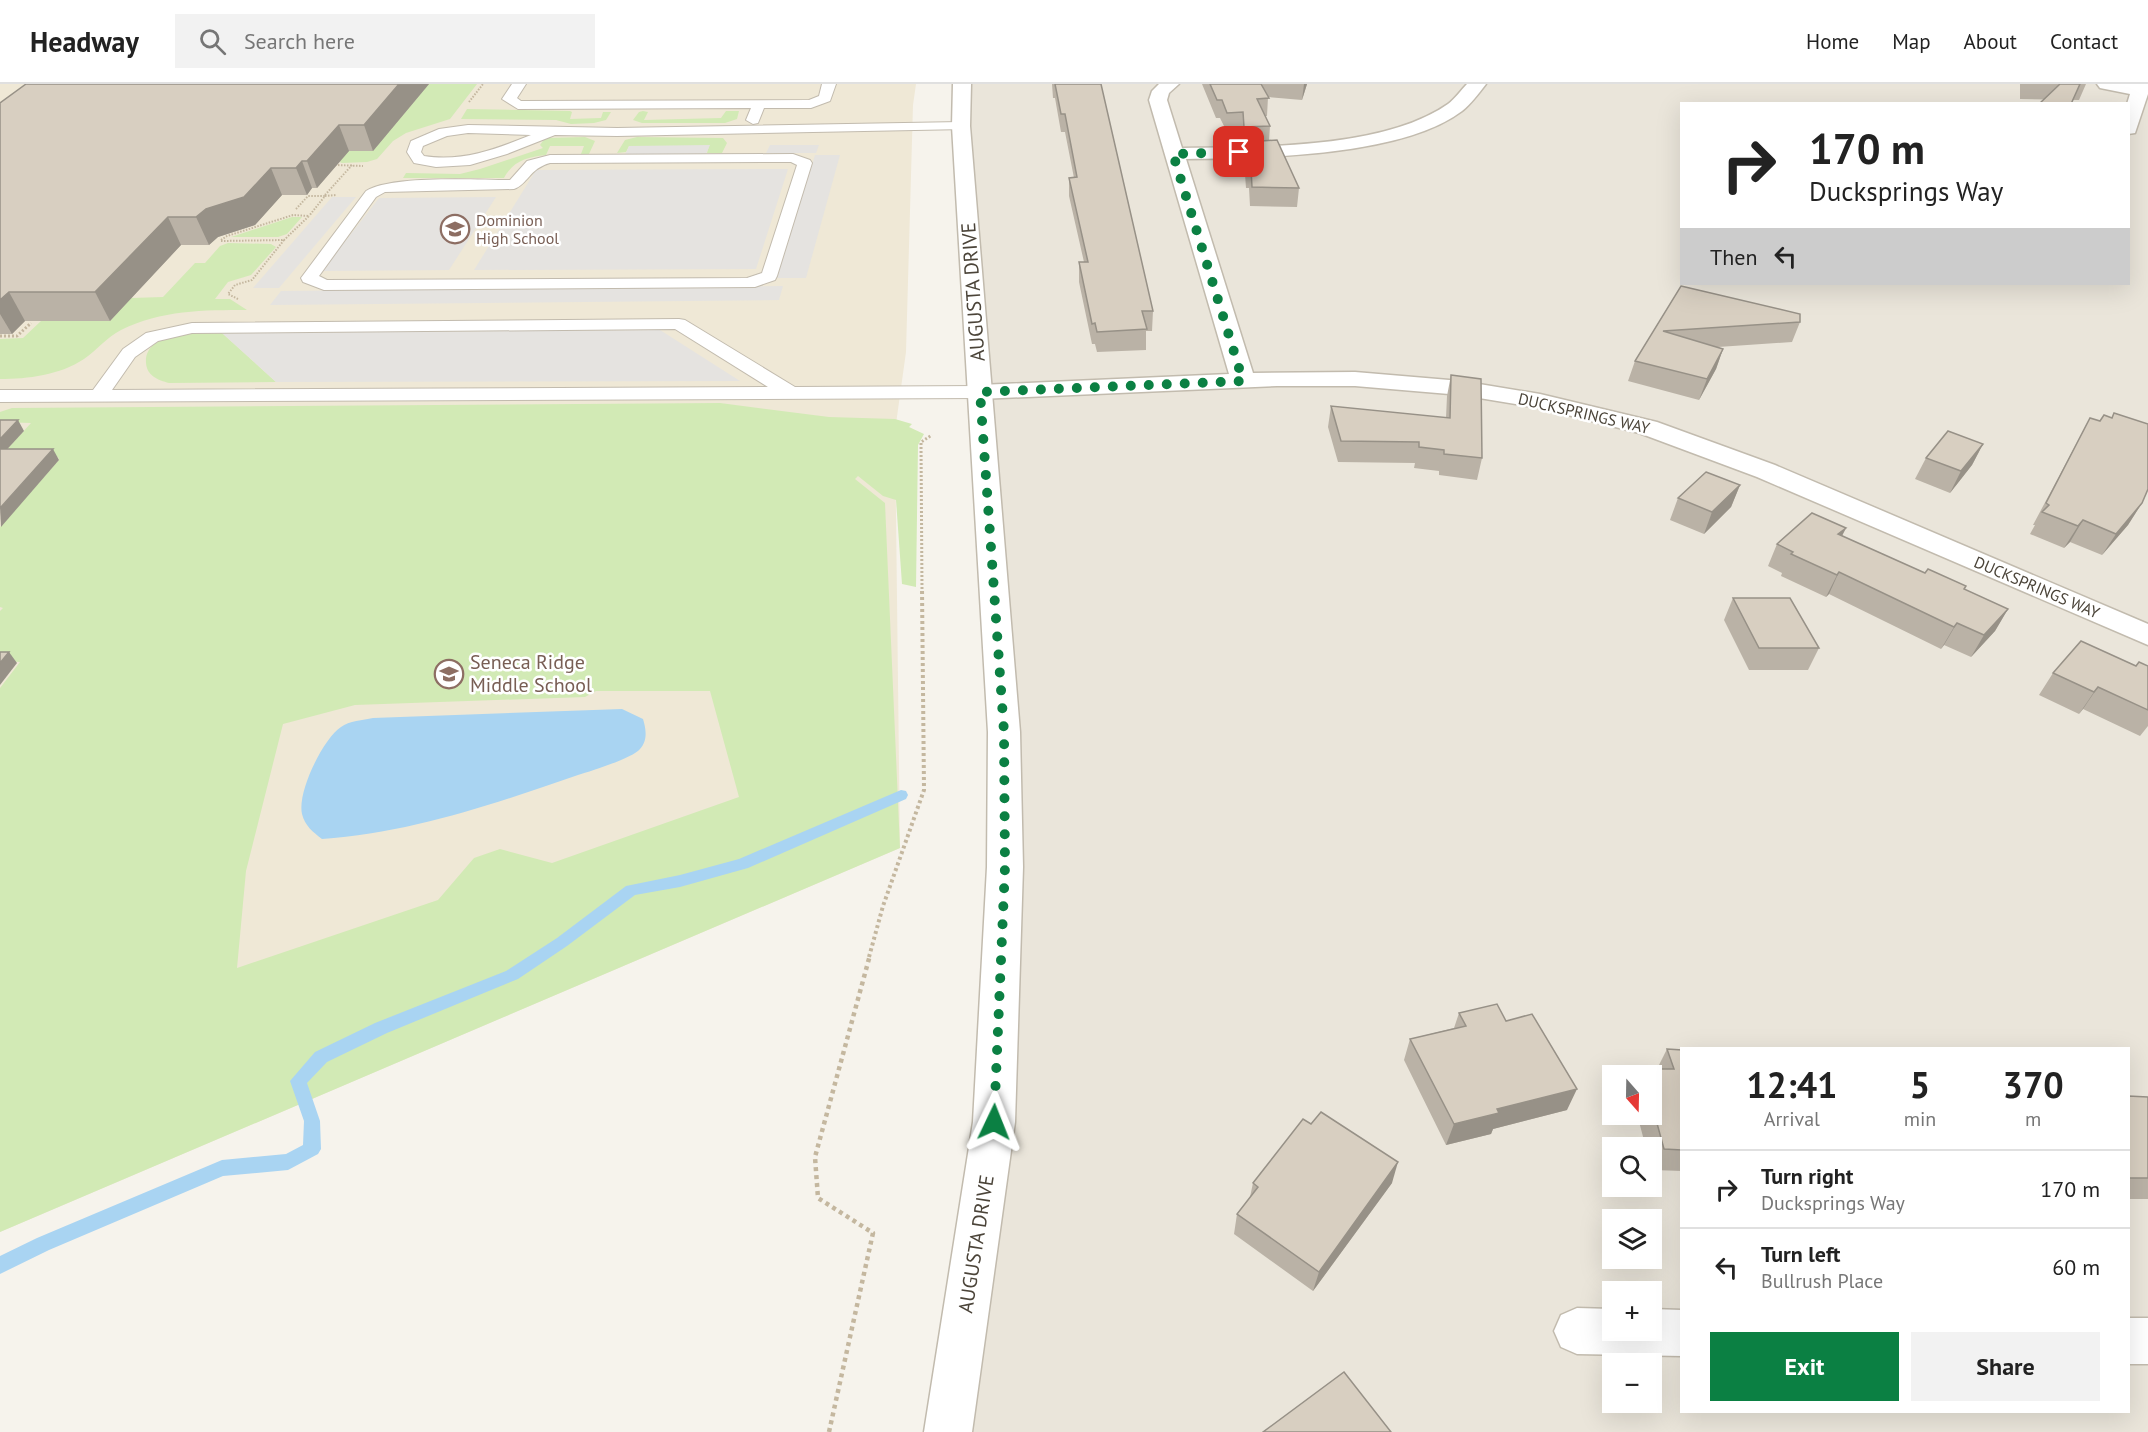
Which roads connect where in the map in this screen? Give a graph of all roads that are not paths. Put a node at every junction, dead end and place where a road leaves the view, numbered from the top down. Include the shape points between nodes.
1 (519, 84) edge
2 (829, 84) edge
3 (962, 84) edge
4 (1170, 84) edge
5 (1477, 84) edge
6 (2106, 84) edge
7 (2144, 87) edge
8 (632, 104) junction
9 (759, 104) junction
10 (2130, 124) edge
11 (961, 126) junction
12 (748, 130) junction
13 (550, 132) junction
14 (617, 132) junction
15 (1173, 154) junction
16 (605, 159) junction
17 (738, 159) junction
18 (1243, 381) junction
19 (980, 392) junction
20 (791, 393) junction
21 (0, 396) edge
22 (98, 396) junction
23 (2148, 635) edge
24 (1577, 1331) dead end
25 (1680, 1333) edge
26 (2130, 1341) edge
27 (2148, 1341) edge
28 (948, 1432) edge

1 - 8 lane via 509,99 518,105
2 - 9 lane via 825,98 811,104
3 - 11 street, AUGUSTA DRIVE
4 - 15 street via 1158,100
5 - 15 street via 1452,109 1414,127 1375,138 1303,149
6 - 7 street
7 - 10 street
8 - 9 lane
8 - 14 lane
9 - 12 lane
11 - 12 lane
11 - 19 street, AUGUSTA DRIVE
12 - 14 lane
12 - 17 lane
13 - 13 lane via 444,132 416,144 414,152 419,160 457,163 512,148
13 - 14 lane
14 - 16 lane
15 - 18 street
16 - 17 lane
16 - 17 lane via 533,162 514,184 381,188 371,194 309,278 324,285 749,283 769,276 805,163 793,158
18 - 19 street, DUCKSPRINGS WAY
18 - 23 street, DUCKSPRINGS WAY via 1355,380 1461,388 1540,401 1648,427 1766,471
19 - 20 lane
19 - 28 street, AUGUSTA DRIVE via 1004,732 1005,867 994,1122
20 - 22 lane
20 - 22 lane via 679,324 192,328 152,337 129,353
21 - 22 lane
24 - 25 street
26 - 27 street

